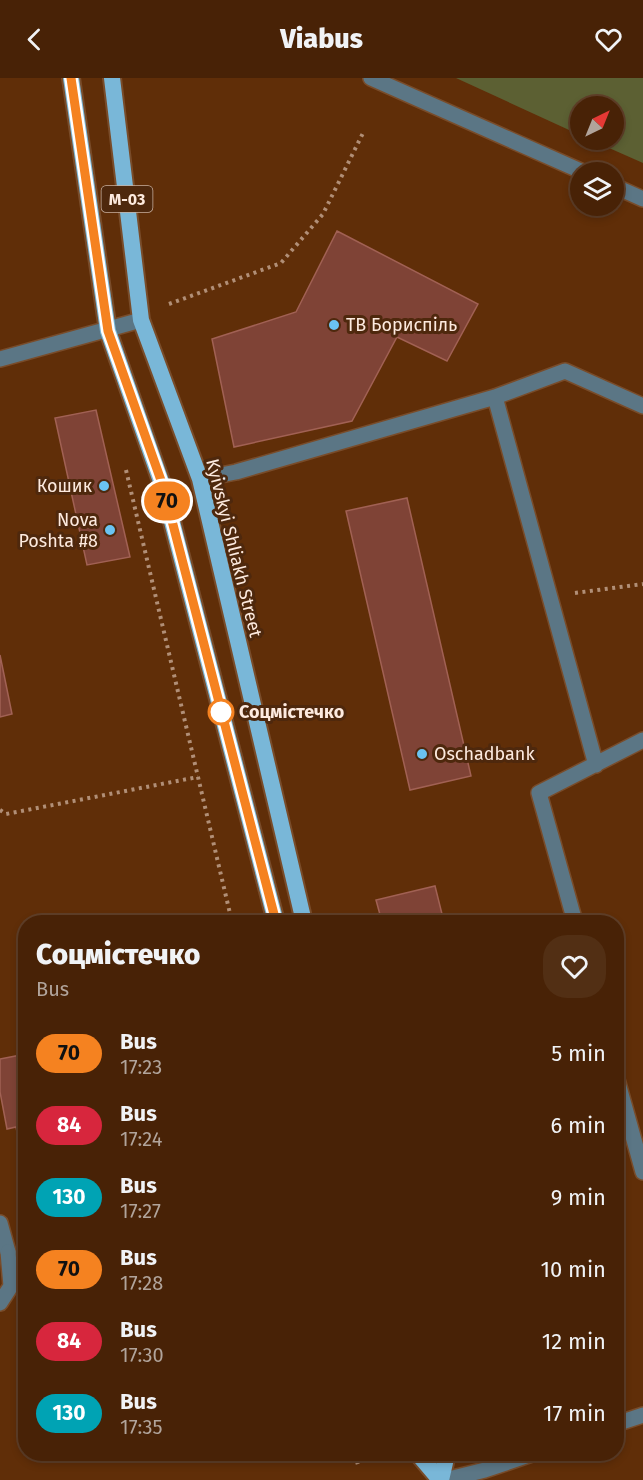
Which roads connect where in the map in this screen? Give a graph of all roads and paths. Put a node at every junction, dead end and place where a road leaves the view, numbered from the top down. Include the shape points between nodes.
1 (71, 78) edge
2 (112, 78) edge
3 (371, 78) edge
4 (363, 133) dead end
5 (570, 166) edge
6 (624, 190) edge
7 (643, 199) edge
8 (169, 304) dead end
9 (141, 320) junction
10 (108, 331) junction
11 (0, 359) edge
12 (495, 397) junction
13 (643, 406) edge
14 (124, 462) dead end
15 (200, 479) junction
16 (643, 584) edge
17 (550, 596) junction
18 (643, 740) edge
19 (597, 765) junction
20 (198, 777) junction
21 (0, 810) edge
22 (230, 915) edge
23 (274, 915) edge
24 (302, 915) edge
25 (572, 915) edge
26 (624, 1104) edge
27 (643, 1172) edge
28 (0, 1223) edge
29 (0, 1304) edge
30 (643, 1415) edge
31 (624, 1421) edge
32 (357, 1461) edge
33 (424, 1461) edge
34 (446, 1461) edge
35 (511, 1461) edge
36 (358, 1465) dead end
37 (442, 1480) edge

1 - 10 highway, М-03
2 - 9 highway, Kyivskyi Shliakh Street / М-03
3 - 5 street
4 - 8 path via 323,214 281,263
6 - 7 street
9 - 10 street
9 - 15 highway, Kyivskyi Shliakh Street / М-03
10 - 11 street
10 - 23 highway, М-03 via 163,486
12 - 13 street via 565,371
12 - 15 street
12 - 17 street
14 - 20 path
15 - 24 highway, Kyivskyi Shliakh Street / М-03
16 - 17 path
17 - 19 street
18 - 19 street
19 - 25 street via 539,793
20 - 21 path via 6,814
20 - 22 path
26 - 27 street
28 - 29 street via 11,1286
30 - 31 street
32 - 36 path
33 - 37 highway
34 - 37 highway
35 - 37 street

